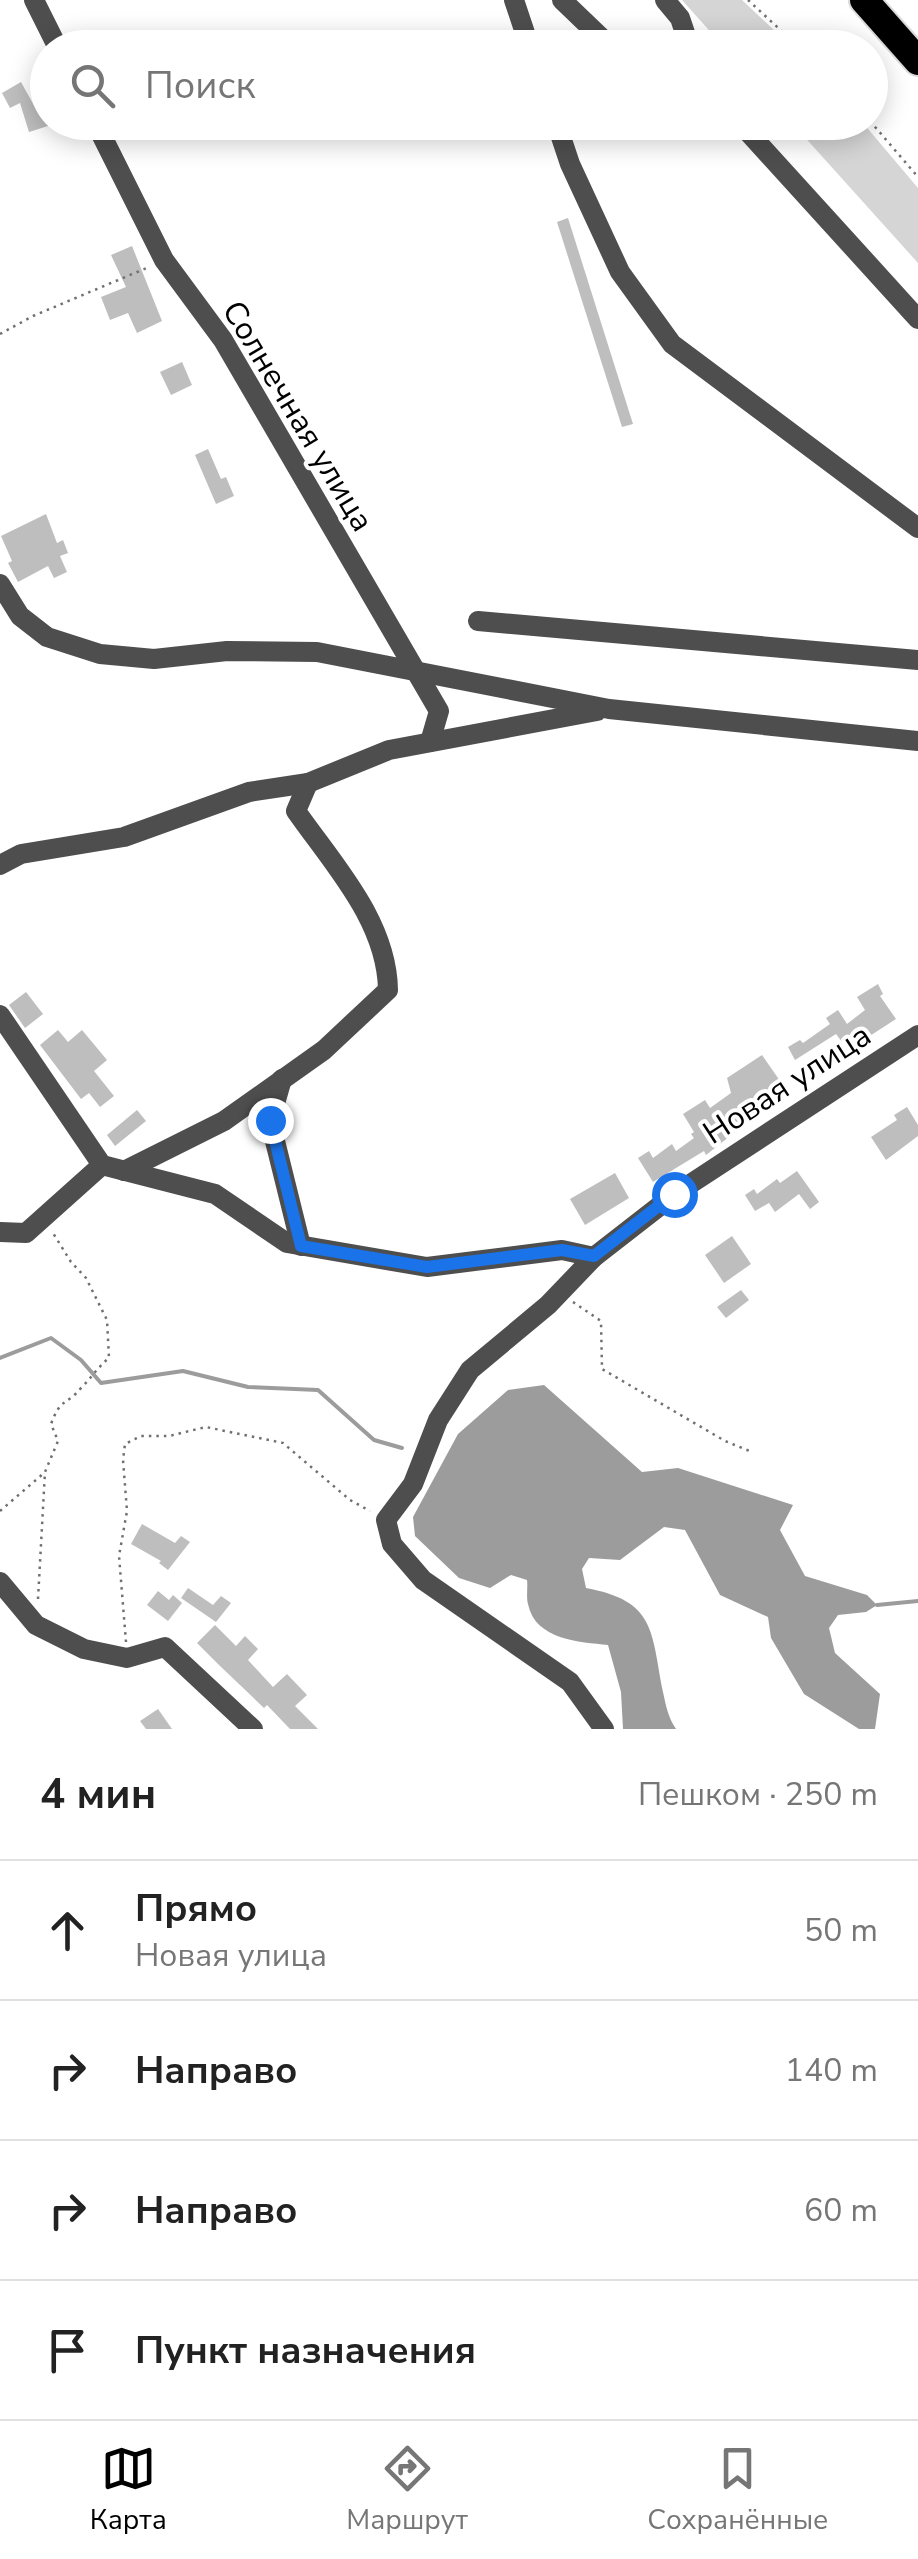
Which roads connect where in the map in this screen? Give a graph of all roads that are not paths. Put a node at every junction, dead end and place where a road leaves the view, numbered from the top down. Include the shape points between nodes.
1 (34, 0) edge
2 (514, 0) edge
3 (562, 0) edge
4 (665, 0) edge
5 (864, 0) edge
6 (49, 30) edge
7 (524, 30) edge
8 (593, 30) edge
9 (684, 30) edge
10 (918, 61) edge
11 (104, 140) edge
12 (562, 140) edge
13 (755, 140) edge
14 (918, 318) edge
15 (918, 528) edge
16 (2, 587) edge
17 (478, 620) dead end
18 (918, 660) edge
19 (411, 668) junction
20 (609, 709) junction
21 (918, 740) edge
22 (430, 742) junction
23 (308, 783) junction
24 (0, 865) edge
25 (0, 1015) edge
26 (918, 1034) edge
27 (282, 1079) junction
28 (102, 1165) junction
29 (124, 1171) junction
30 (0, 1232) edge
31 (301, 1246) junction
32 (594, 1256) junction
33 (0, 1582) edge
34 (253, 1729) edge
35 (604, 1729) edge

1 - 6 street
2 - 7 street
3 - 8 street
4 - 9 street
5 - 10 highway
11 - 19 street, Солнечная улица via 164,260 222,340
12 - 15 street via 620,272 672,344
13 - 14 street
16 - 19 street via 20,616 47,637 100,654 154,660 227,651 317,652
17 - 18 street
19 - 20 street
19 - 22 street, Солнечная улица via 438,711
20 - 21 street
20 - 22 street
22 - 23 street via 389,750
23 - 24 street via 250,792 124,837 21,854
23 - 27 street via 296,811 356,894 387,962 388,990
25 - 28 street
26 - 32 street, Новая улица via 674,1194
27 - 29 street via 224,1120
27 - 31 street via 270,1120
28 - 29 street
28 - 30 street via 26,1233
29 - 31 street via 215,1194
31 - 32 street via 427,1267 562,1250
32 - 35 street, Новая улица via 470,1370 438,1420 413,1484 386,1520 392,1544 423,1580 570,1682
33 - 34 street via 36,1625 84,1649 127,1658 166,1647

